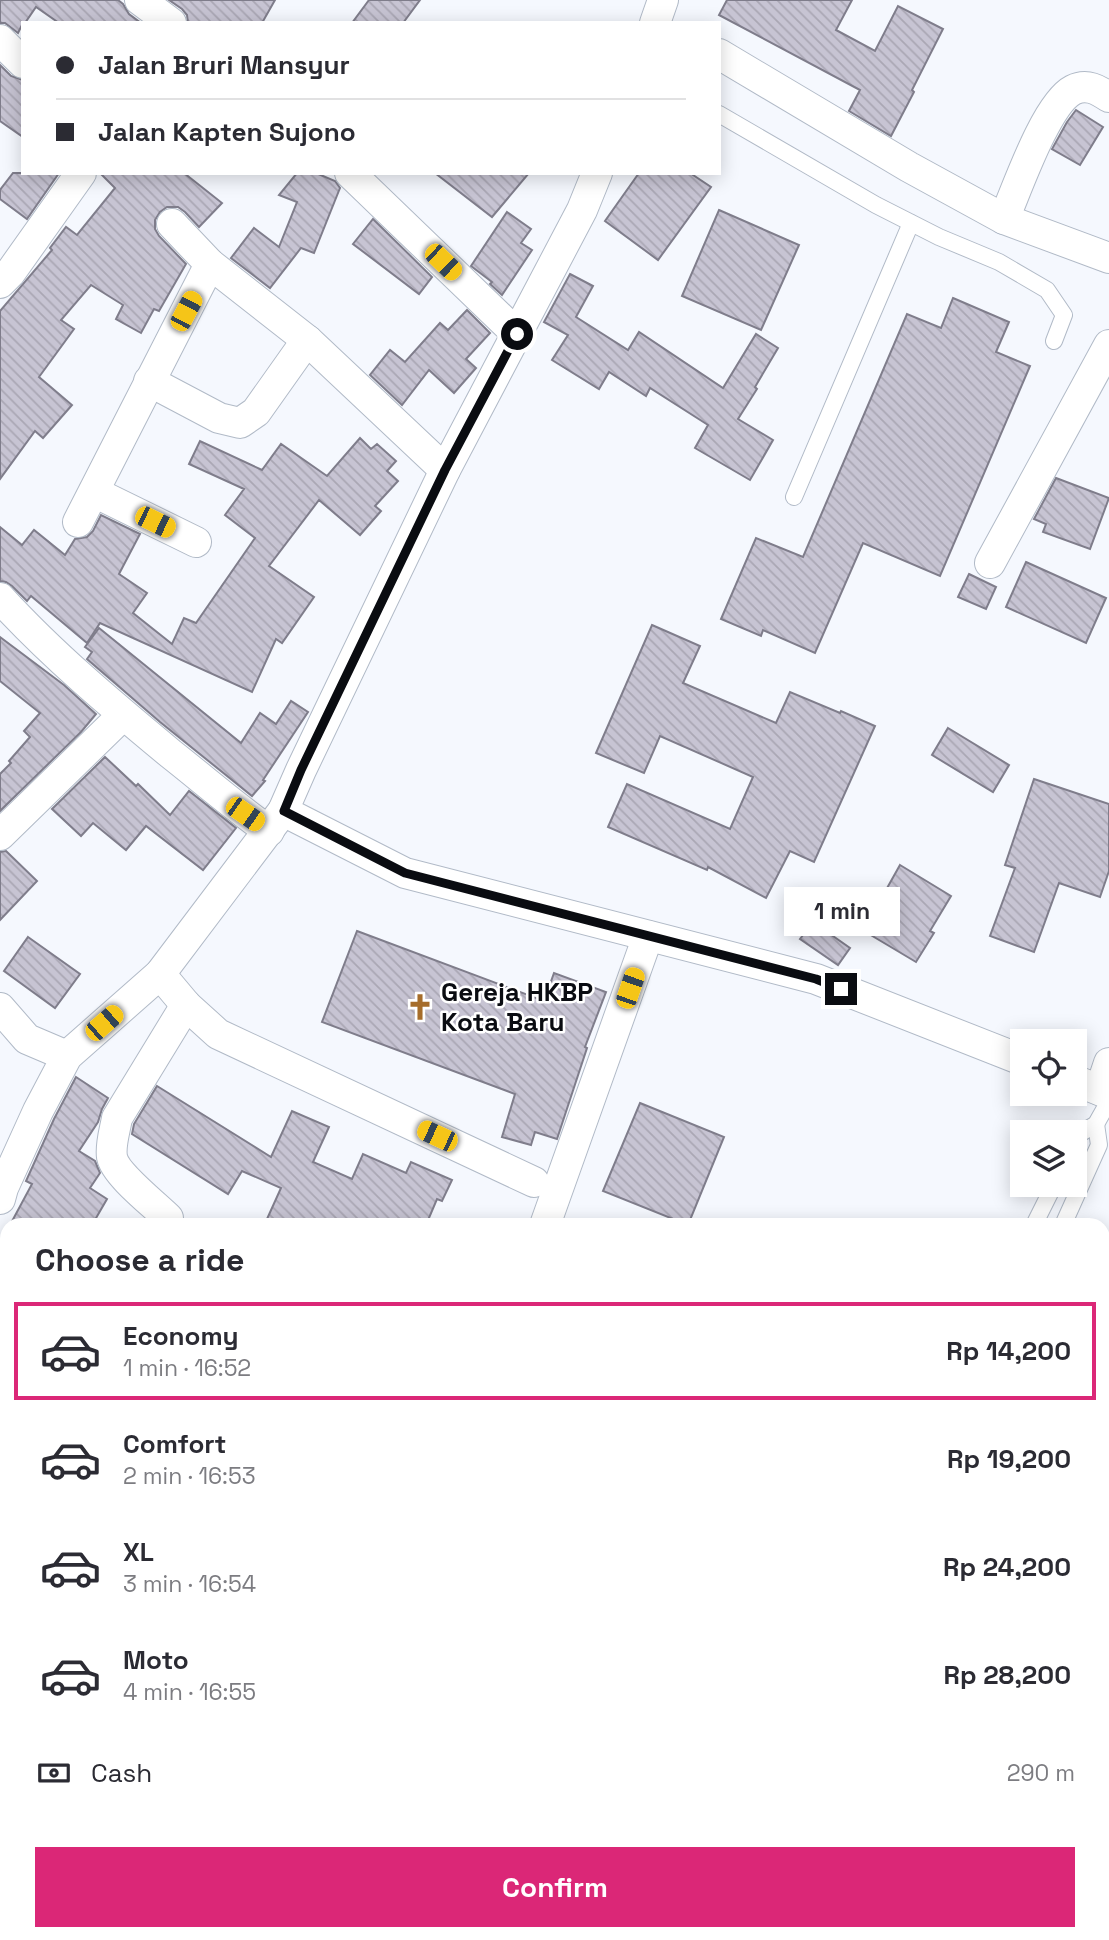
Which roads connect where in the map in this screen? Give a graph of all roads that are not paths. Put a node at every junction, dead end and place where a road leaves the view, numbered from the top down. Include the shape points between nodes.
1 (140, 0) edge
2 (168, 21) edge
3 (0, 40) edge
4 (721, 55) edge
5 (21, 61) edge
6 (1109, 97) edge
7 (721, 115) edge
8 (80, 175) edge
9 (352, 175) edge
10 (596, 175) edge
11 (1004, 219) junction
12 (911, 223) junction
13 (172, 224) dead end
14 (1109, 258) edge
15 (210, 264) junction
16 (0, 283) edge
17 (517, 334) junction
18 (307, 340) junction
19 (1054, 341) dead end
20 (1109, 345) edge
21 (149, 381) junction
22 (445, 470) junction
23 (94, 492) junction
24 (794, 497) dead end
25 (78, 522) dead end
26 (196, 542) dead end
27 (990, 563) dead end
28 (0, 598) edge
29 (123, 715) junction
30 (276, 821) junction
31 (0, 835) edge
32 (649, 936) junction
33 (160, 974) junction
34 (186, 1005) junction
35 (0, 1008) edge
36 (1010, 1055) edge
37 (66, 1056) junction
38 (1100, 1086) edge
39 (1096, 1124) junction
40 (1087, 1130) edge
41 (534, 1182) dead end
42 (1048, 1197) edge
43 (0, 1199) edge
44 (168, 1218) dead end
45 (548, 1218) edge
46 (1038, 1218) edge
47 (1066, 1218) edge

1 - 2 street
3 - 5 street
4 - 11 street
6 - 11 street via 1091,87 1075,89 1061,100 1046,120
7 - 12 lane
8 - 16 street
9 - 17 street
10 - 17 street via 583,210
11 - 14 street
12 - 19 lane via 999,262 1047,290 1064,316
12 - 24 lane
13 - 15 street
15 - 18 street
15 - 21 street
17 - 22 street
18 - 21 street via 256,412 240,423 219,418
18 - 22 street
20 - 27 street
21 - 23 street
22 - 30 street
23 - 25 street
23 - 26 street
28 - 29 street via 31,633
29 - 30 street via 245,814
29 - 31 street
30 - 32 street via 405,873
30 - 33 street
32 - 36 street via 816,979
32 - 45 street
33 - 34 street
33 - 37 street
34 - 41 street via 218,1034
34 - 44 street via 117,1118 112,1157 119,1171
35 - 37 street via 26,1039
37 - 43 street
38 - 39 lane
39 - 40 lane
39 - 47 lane via 1100,1145
42 - 46 lane

